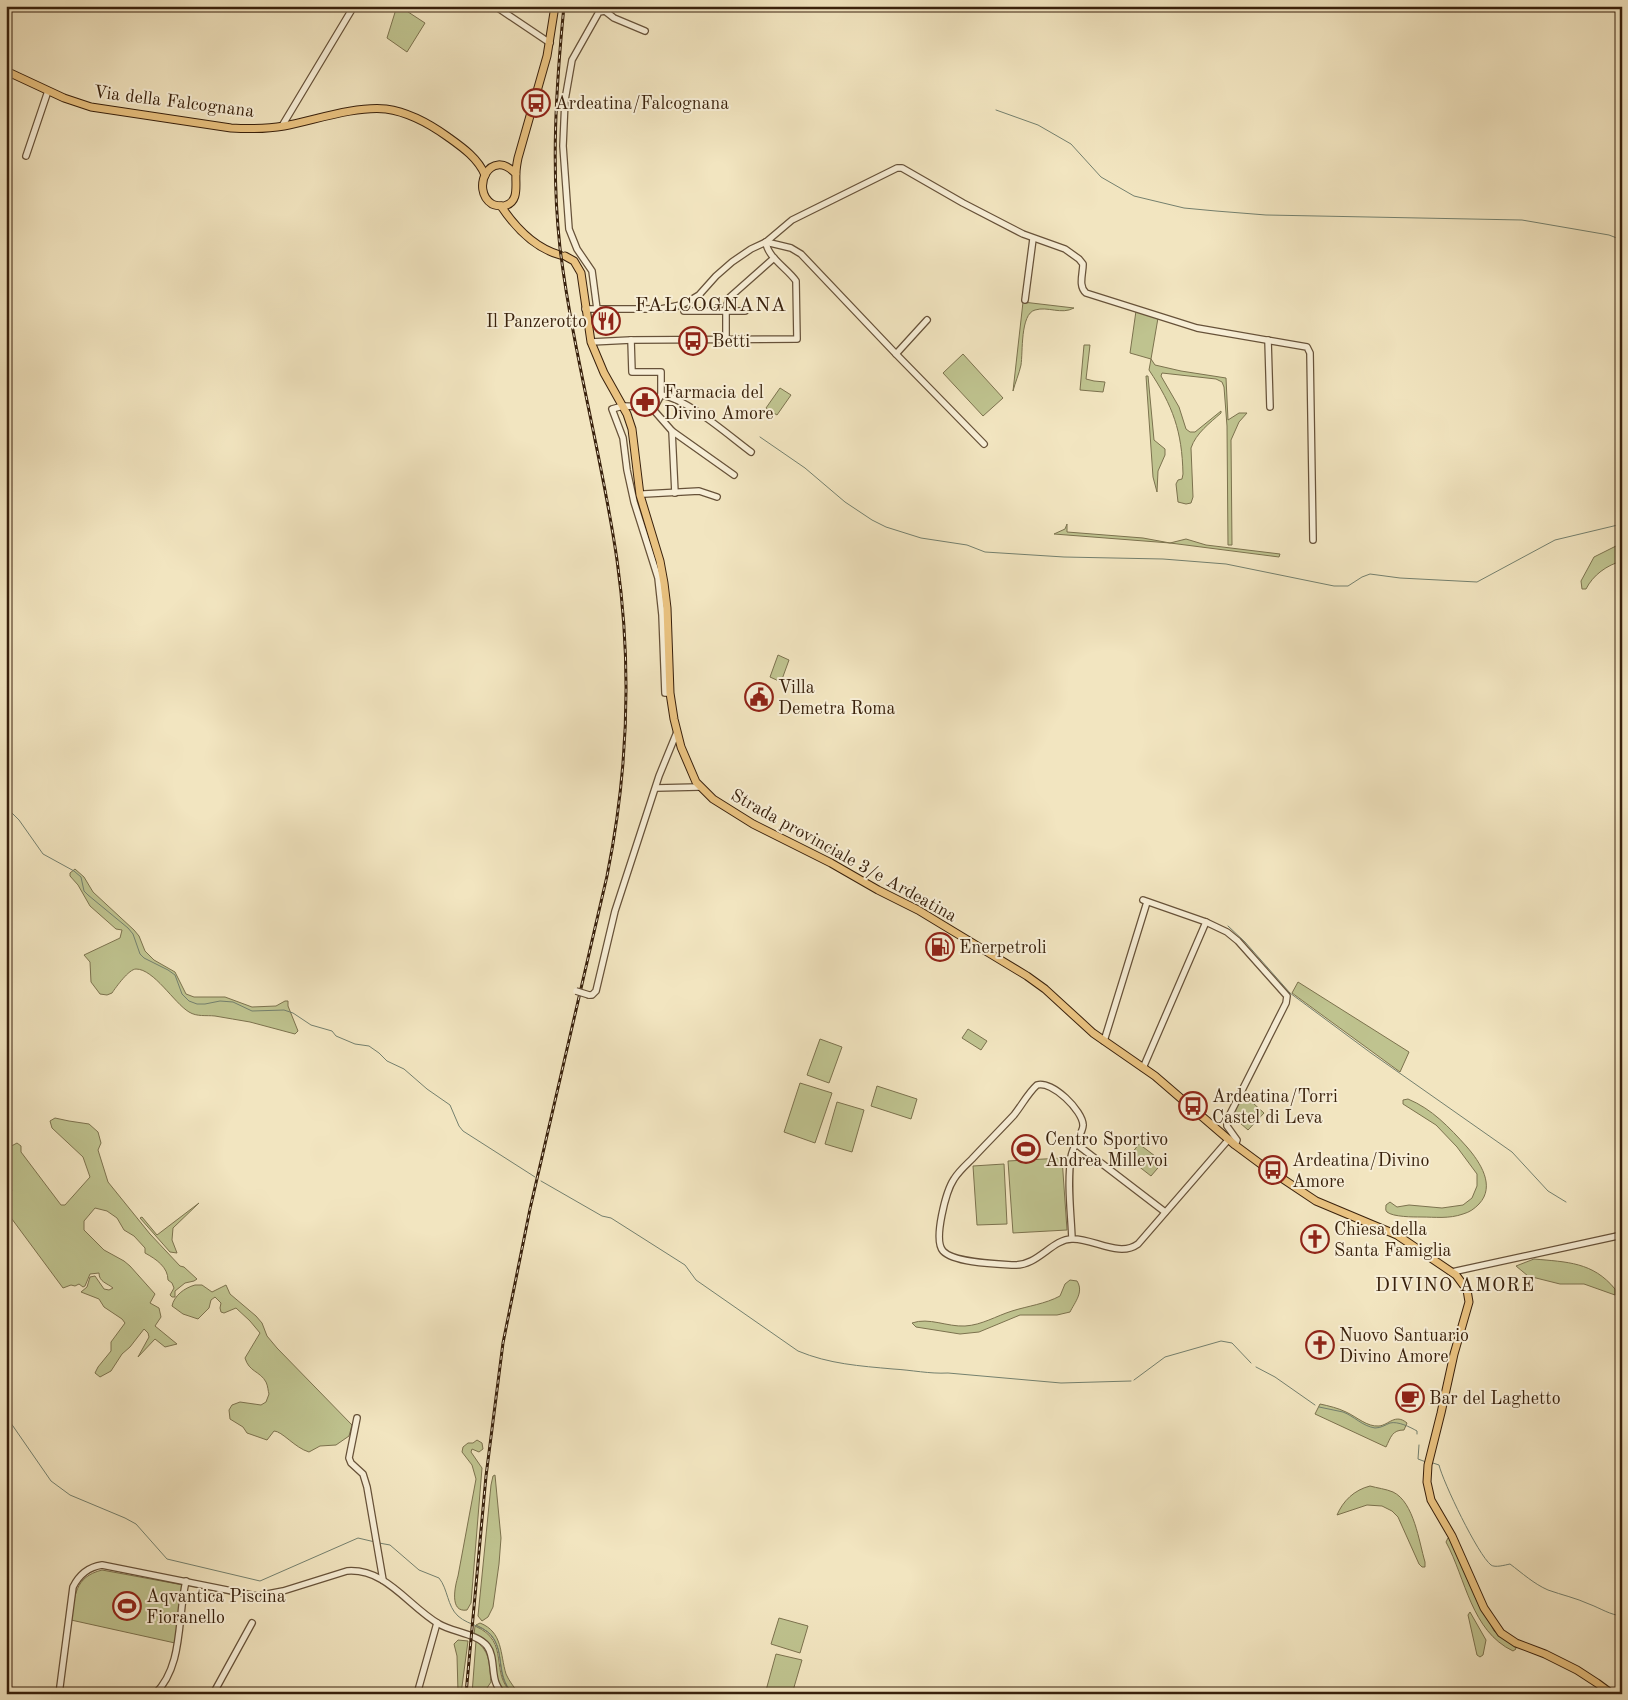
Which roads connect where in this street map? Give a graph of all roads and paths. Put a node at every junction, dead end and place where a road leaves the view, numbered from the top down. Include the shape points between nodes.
1 (354, 6) edge
2 (495, 6) edge
3 (555, 6) edge
4 (645, 31) dead end
5 (550, 43) junction
6 (6, 71) edge
7 (48, 91) junction
8 (282, 126) junction
9 (26, 156) dead end
10 (518, 158) junction
11 (477, 161) junction
12 (492, 166) junction
13 (508, 167) junction
14 (516, 174) junction
15 (485, 175) junction
16 (509, 204) junction
17 (501, 206) junction
18 (510, 217) junction
19 (1033, 239) junction
20 (766, 242) junction
21 (774, 258) junction
22 (1025, 300) dead end
23 (585, 309) junction
24 (597, 309) junction
25 (684, 311) dead end
26 (726, 311) junction
27 (745, 311) dead end
28 (928, 320) dead end
29 (726, 339) junction
30 (631, 340) junction
31 (1268, 340) junction
32 (591, 342) junction
33 (896, 354) junction
34 (661, 395) junction
35 (623, 406) junction
36 (1270, 407) dead end
37 (653, 410) junction
38 (672, 431) junction
39 (984, 444) dead end
40 (751, 452) dead end
41 (734, 475) dead end
42 (675, 493) junction
43 (644, 494) dead end
44 (717, 497) dead end
45 (1313, 540) dead end
46 (670, 693) junction
47 (677, 732) junction
48 (699, 787) junction
49 (656, 788) junction
50 (1206, 922) junction
51 (576, 992) dead end
52 (1104, 1041) junction
53 (1143, 1068) junction
54 (1232, 1142) junction
55 (1075, 1143) junction
56 (1165, 1212) junction
57 (1622, 1234) edge
58 (1072, 1239) junction
59 (1452, 1272) junction
60 (357, 1418) dead end
61 (383, 1580) junction
62 (186, 1581) junction
63 (252, 1623) dead end
64 (437, 1623) junction
65 (59, 1694) edge
66 (155, 1694) edge
67 (213, 1694) edge
68 (417, 1694) edge
69 (502, 1694) edge
70 (1612, 1694) edge

1 - 8 street
2 - 5 street
3 - 5 main road
4 - 24 street via 605,11 599,12 574,57 565,100 563,146 569,229 592,271
5 - 10 main road
6 - 7 main road, Via della Falcognana
7 - 8 main road, Via della Falcognana via 76,103 110,111 231,128
7 - 9 street
8 - 11 main road, Via della Falcognana via 354,111 388,110 406,114 432,127
10 - 13 main road
10 - 14 main road
11 - 12 main road, Via della Falcognana
11 - 15 main road, Via della Falcognana
12 - 13 main road
12 - 15 main road
13 - 14 main road
14 - 16 main road via 516,191
15 - 17 main road, Strada provinciale 3/e Ardeatina via 486,197 494,205
16 - 17 main road
16 - 18 main road
17 - 18 main road, Strada provinciale 3/e Ardeatina
18 - 23 main road, Strada provinciale 3/e Ardeatina via 537,244 574,261 581,273
19 - 20 street via 897,168 792,220
19 - 22 street
19 - 31 street via 1064,249 1080,259 1083,264 1082,288 1086,293 1197,328
20 - 21 street
20 - 24 street via 732,262 699,295 681,305 661,309
20 - 33 street via 801,254
21 - 26 street via 734,292
21 - 29 street via 796,281 797,339
23 - 24 street
23 - 32 main road, Strada provinciale 3/e Ardeatina
25 - 26 street
26 - 27 street
26 - 29 street
28 - 33 street
29 - 30 street
30 - 32 street
30 - 34 street via 632,372 661,372
31 - 36 street
31 - 45 street via 1303,345 1310,350
32 - 35 main road, Strada provinciale 3/e Ardeatina
33 - 39 street
34 - 37 street
34 - 40 street via 686,404
35 - 37 street via 650,407
35 - 46 main road, Strada provinciale 3/e Ardeatina via 632,429 640,495 662,571 667,608
35 - 46 street via 612,408 623,438 634,502 658,578 665,693
37 - 38 street
38 - 41 street
38 - 42 street
42 - 43 street
42 - 44 street via 702,491
46 - 47 main road, Strada provinciale 3/e Ardeatina
47 - 48 main road, Strada provinciale 3/e Ardeatina via 686,763
47 - 49 street
48 - 49 street
48 - 52 main road, Strada provinciale 3/e Ardeatina via 712,799 753,824 918,910 1027,976
49 - 51 street, bridge via 615,910 596,991 592,995
50 - 52 street via 1145,901
50 - 53 street
50 - 54 street via 1233,937 1287,998 1227,1119 1227,1126 1237,1140
52 - 53 main road, Strada provinciale 3/e Ardeatina
53 - 54 main road, Strada provinciale 3/e Ardeatina
54 - 56 street
54 - 59 main road, Strada provinciale 3/e Ardeatina via 1310,1198 1388,1230
55 - 56 street
55 - 58 street via 1070,1159
55 - 58 street via 1083,1128 1077,1111 1056,1090 1044,1084 1037,1085 1015,1114 955,1178 939,1236 942,1250 953,1257 1015,1265 1032,1261
56 - 58 street via 1131,1248
57 - 59 street
59 - 70 main road, Strada provinciale 3/e Ardeatina via 1466,1288 1469,1302 1428,1462 1428,1488 1433,1504 1452,1536 1484,1608 1506,1638 1557,1660
60 - 61 street via 349,1458 362,1474 367,1487
61 - 62 street via 364,1572 347,1571 261,1596
61 - 64 street
62 - 65 street via 102,1566 80,1576 71,1596
62 - 66 street via 175,1658 166,1682
63 - 67 street
64 - 68 street
64 - 69 street via 486,1644 495,1681

